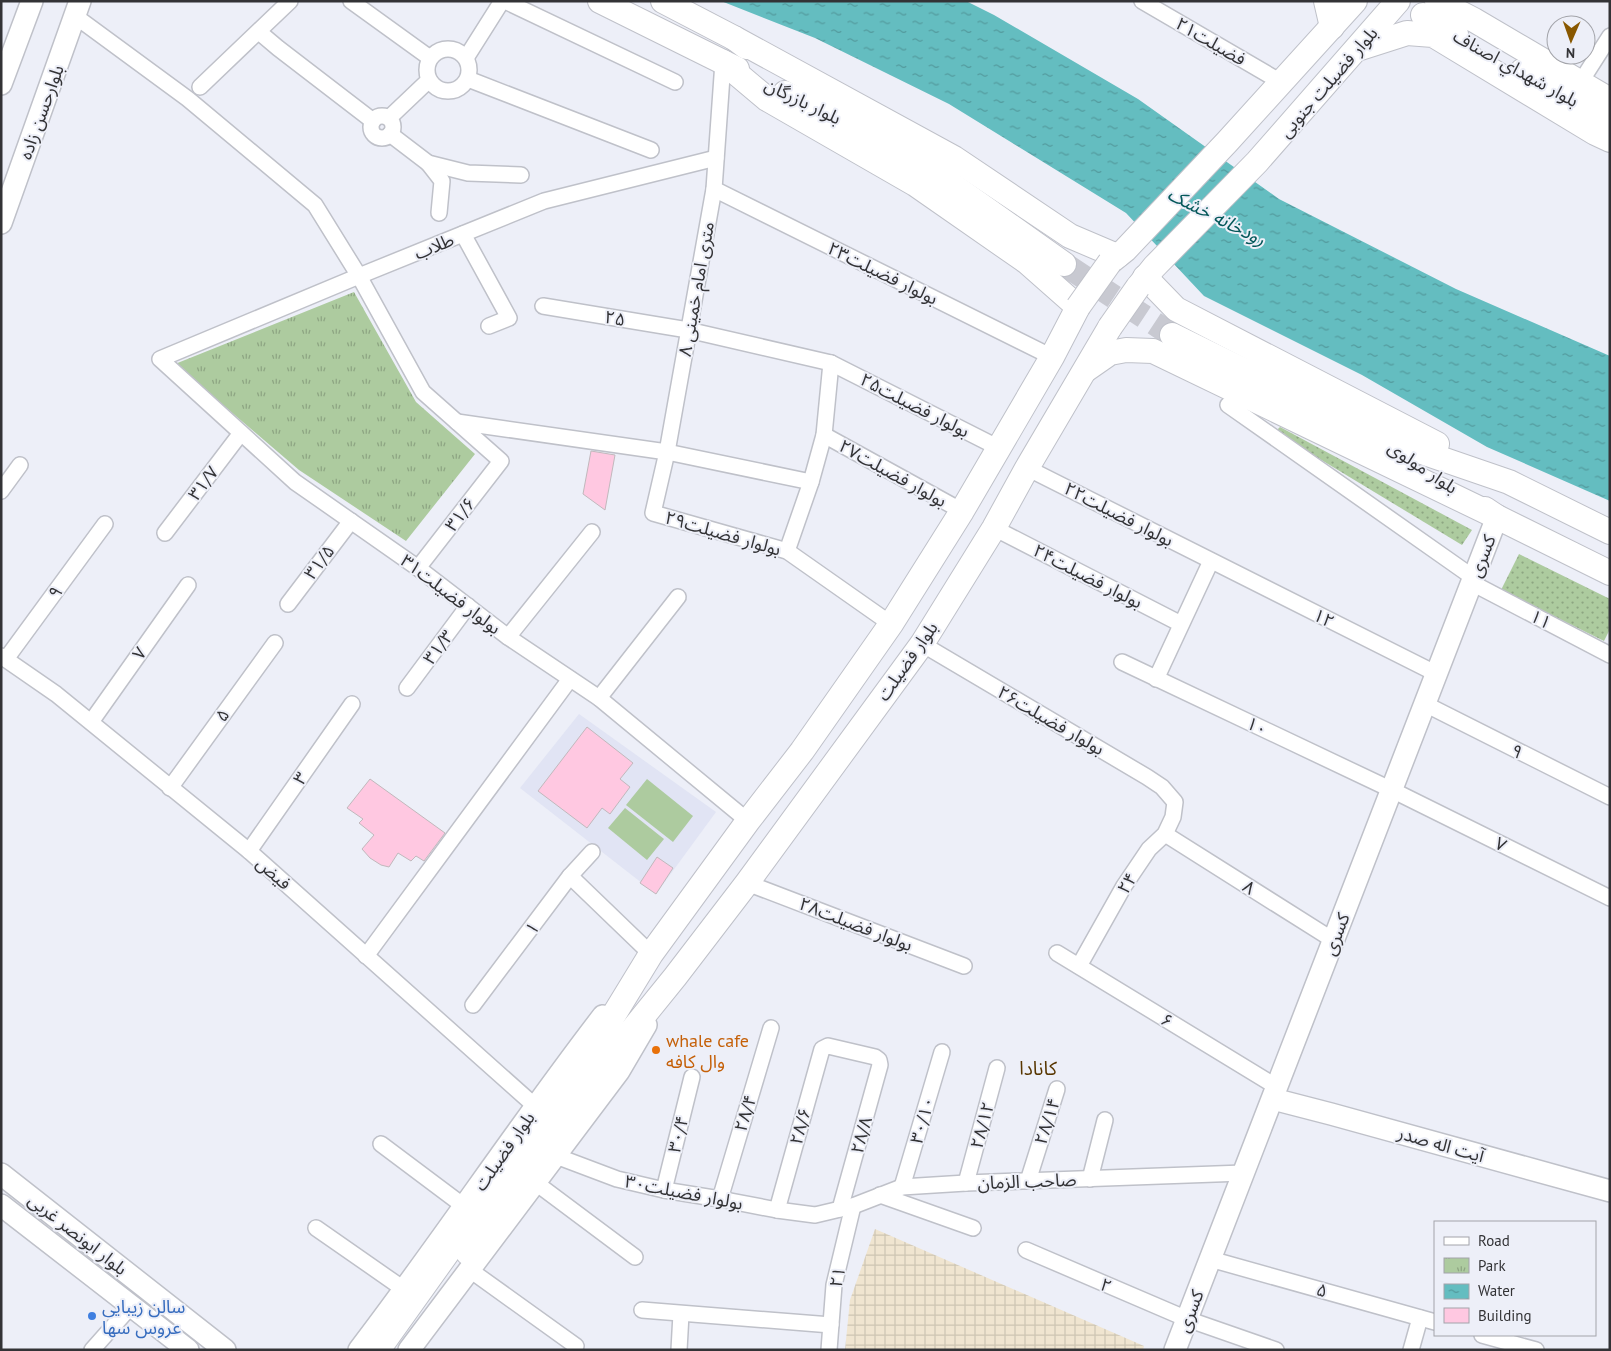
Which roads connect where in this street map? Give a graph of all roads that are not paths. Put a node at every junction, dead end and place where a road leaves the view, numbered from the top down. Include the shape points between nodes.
1 (32, 1) edge
2 (290, 1) edge
3 (351, 1) edge
4 (503, 1) edge
5 (600, 1) edge
6 (663, 1) edge
7 (1142, 1) edge
8 (1326, 1) edge
9 (1355, 1) edge
10 (1398, 1) edge
11 (1457, 1) edge
12 (77, 8) edge
13 (1430, 8) edge
14 (1474, 20) junction
15 (1332, 27) junction
16 (259, 32) junction
17 (1610, 36) edge
18 (734, 38) junction
19 (245, 44) junction
20 (278, 48) junction
21 (1356, 49) junction
22 (430, 58) junction
23 (466, 58) junction
24 (723, 62) junction
25 (3, 74) edge
26 (468, 79) junction
27 (429, 80) junction
28 (675, 82) dead end
29 (1281, 82) junction
30 (1580, 83) junction
31 (200, 87) dead end
32 (1610, 100) edge
33 (389, 118) junction
34 (373, 120) junction
35 (1610, 120) edge
36 (855, 126) junction
37 (390, 134) junction
38 (1610, 140) edge
39 (651, 150) dead end
40 (716, 158) junction
41 (428, 162) junction
42 (468, 173) junction
43 (521, 175) dead end
44 (442, 181) junction
45 (714, 189) junction
46 (439, 213) dead end
47 (1, 223) edge
48 (463, 234) junction
49 (1117, 256) junction
50 (1064, 264) tunnel mouth
51 (359, 276) junction
52 (1146, 277) junction
53 (543, 306) dead end
54 (1078, 307) junction
55 (489, 326) dead end
56 (688, 330) junction
57 (1172, 335) tunnel mouth
58 (1052, 357) junction
59 (160, 359) joint
60 (832, 363) junction
61 (1084, 372) junction
62 (1228, 405) dead end
63 (457, 422) junction
64 (241, 433) junction
65 (824, 434) junction
66 (1378, 437) junction
67 (999, 448) junction
68 (667, 452) junction
69 (20, 465) dead end
70 (1027, 468) junction
71 (811, 482) junction
72 (1510, 482) junction
73 (1, 491) edge
74 (962, 511) junction
75 (653, 513) joint
76 (1497, 517) junction
77 (351, 521) junction
78 (104, 524) dead end
79 (994, 528) junction
80 (592, 532) dead end
81 (1610, 532) edge
82 (165, 533) dead end
83 (787, 551) junction
84 (1211, 561) junction
85 (418, 568) junction
86 (1610, 573) edge
87 (1473, 581) junction
88 (188, 585) dead end
89 (678, 597) dead end
90 (288, 604) dead end
91 (468, 606) junction
92 (891, 624) junction
93 (1181, 624) junction
94 (508, 637) junction
95 (275, 643) dead end
96 (922, 644) junction
97 (1610, 655) edge
98 (4, 658) edge
99 (1122, 662) dead end
100 (1437, 674) junction
101 (1156, 678) junction
102 (570, 679) junction
103 (407, 688) dead end
104 (599, 698) junction
105 (352, 704) dead end
106 (1425, 704) junction
107 (91, 722) junction
108 (802, 751) junction
109 (827, 772) junction
110 (170, 788) junction
111 (1392, 790) junction
112 (1610, 797) edge
113 (1175, 802) joint
114 (748, 821) junction
115 (1165, 834) junction
116 (249, 851) junction
117 (592, 852) dead end
118 (570, 876) junction
119 (747, 882) junction
120 (1610, 898) edge
121 (1333, 940) junction
122 (1057, 953) dead end
123 (651, 954) junction
124 (366, 956) junction
125 (964, 966) dead end
126 (1080, 966) junction
127 (675, 976) junction
128 (473, 1005) dead end
129 (771, 1028) dead end
130 (828, 1046) joint
131 (942, 1052) dead end
132 (600, 1055) junction
133 (997, 1068) dead end
134 (692, 1077) dead end
135 (1057, 1089) dead end
136 (1275, 1093) junction
137 (535, 1106) junction
138 (1106, 1120) dead end
139 (380, 1144) dead end
140 (556, 1156) junction
141 (1243, 1173) junction
142 (1, 1174) edge
143 (1090, 1179) junction
144 (1028, 1181) junction
145 (536, 1183) junction
146 (966, 1183) junction
147 (902, 1187) junction
148 (664, 1190) junction
149 (1610, 1191) edge
150 (880, 1195) junction
151 (720, 1199) junction
152 (1, 1205) edge
153 (465, 1207) junction
154 (847, 1208) junction
155 (777, 1210) junction
156 (815, 1215) joint
157 (316, 1228) dead end
158 (973, 1228) dead end
159 (1026, 1250) dead end
160 (635, 1257) dead end
161 (1210, 1259) junction
162 (470, 1270) junction
163 (405, 1290) junction
164 (132, 1305) junction
165 (642, 1310) dead end
166 (681, 1314) junction
167 (1187, 1319) junction
168 (1427, 1320) edge
169 (831, 1325) junction
170 (1486, 1336) edge
171 (576, 1346) dead end
172 (92, 1350) edge
173 (188, 1350) edge
174 (225, 1350) edge
175 (359, 1350) edge
176 (378, 1350) edge
177 (397, 1350) edge
178 (409, 1350) edge
179 (679, 1350) edge
180 (829, 1350) edge
181 (1175, 1350) edge
182 (1276, 1350) edge
183 (1411, 1350) edge
184 (1536, 1350) edge

1 - 25 street
2 - 16 street
3 - 22 street
4 - 23 street
4 - 28 street
5 - 24 main road, بلوار بازرگان
6 - 18 main road, بلوار بازرگان
7 - 29 street, فضیلت۲۱
8 - 15 main road
9 - 15 main road, بلوار فضیلت جنوبی
10 - 21 main road, بلوار فضیلت جنوبی
11 - 14 main road
12 - 47 street, بلوارحسن زاده
12 - 51 street via 315,205
13 - 14 main road, بلوار شهداي اصناف
13 - 35 main road, بلوار شهداي اصناف
14 - 30 main road, بلوار شهداي اصناف
15 - 29 main road, بلوار فضیلت جنوبی
16 - 19 street
16 - 20 street
17 - 30 street
18 - 36 main road, بلوار بازرگان
18 - 49 main road via 954,158 1070,236
19 - 20 street
19 - 31 street
20 - 34 street
21 - 38 main road via 1408,33 1433,35
21 - 52 main road, بلوار فضیلت جنوبی via 1257,162
22 - 23 street via 448,48
22 - 27 street via 426,69
23 - 26 street
24 - 36 main road, بلوار بازرگان
24 - 40 street, ۸ متری امام خمینی
24 - 54 main road via 767,99 915,184 1028,262
26 - 27 street via 459,89 452,91 438,90
26 - 39 street
27 - 33 street
29 - 49 main road, بلوار فضیلت جنوبی
30 - 32 main road, بلوار شهداي اصناف
33 - 34 street via 382,116
33 - 37 street via 393,124
34 - 37 street via 372,131 376,137 384,138
36 - 50 main road via 927,167
37 - 41 street
40 - 45 street, ۸ متری امام خمینی
40 - 48 street, طلاب via 544,201
41 - 42 street
41 - 44 street
42 - 43 street
42 - 44 street
44 - 46 street
45 - 56 street, ۸ متری امام خمینی
45 - 58 street, بولوار فضیلت۲۳
48 - 51 street, طلاب
48 - 55 street via 509,318
49 - 54 main road, بلوار فضیلت, bridge
51 - 59 street, طلاب
51 - 63 street via 423,392
52 - 61 main road, بلوار فضیلت, bridge via 1110,327
52 - 72 main road via 1176,309
53 - 56 street, ۲۵
54 - 58 main road, بلوار فضیلت
56 - 60 street, ۲۵
56 - 68 street, ۸ متری امام خمینی
57 - 66 main road
58 - 67 main road, بلوار فضیلت
59 - 64 street, بولوار فضیلت۳۱
60 - 65 street
60 - 67 street, بولوار فضیلت۲۵
61 - 70 main road, بلوار فضیلت
61 - 76 main road via 1110,353 1153,351
62 - 87 street, ۱۱
63 - 68 street
63 - 85 street, ۳۱/۶ via 501,461
64 - 77 street, بولوار فضیلت۳۱ via 295,482
64 - 82 street, ۳۱/۷
65 - 71 street
65 - 74 street, بولوار فضیلت۲۷
66 - 72 main road, بلوار مولوی
66 - 76 main road, بلوار مولوی
67 - 74 main road, بلوار فضیلت
68 - 71 street
68 - 75 street, ۸ متری امام خمینی
69 - 73 street
70 - 79 main road, بلوار فضیلت
70 - 84 street, بولوار فضیلت۲۲
71 - 83 street
72 - 81 main road, بلوار مولوی
74 - 92 main road, بلوار فضیلت
75 - 83 street, بولوار فضیلت۲۹
76 - 86 main road, بلوار مولوی
76 - 87 street, کسری
77 - 85 street, بولوار فضیلت۳۱
77 - 90 street, ۳۱/۵
78 - 98 street, ۹
79 - 93 street, بولوار فضیلت۲۴
79 - 96 main road, بلوار فضیلت
80 - 94 street
83 - 92 street, بولوار فضیلت۲۹
84 - 93 street
84 - 100 street, ۱۲
85 - 91 street, بولوار فضیلت۳۱
87 - 97 street, ۱۱
87 - 100 street, کسری
88 - 107 street, ۷
89 - 104 street
91 - 94 street, بولوار فضیلت۳۱
91 - 103 street, ۳۱/۳
92 - 108 main road, بلوار فضیلت
93 - 101 street
94 - 102 street, بولوار فضیلت۳۱
95 - 110 street, ۵
96 - 109 main road, بلوار فضیلت
96 - 113 street, بولوار فضیلت۲۶ via 1148,777
98 - 107 street, فیض
99 - 101 street, ۱۰
100 - 106 street, کسری
101 - 111 street, ۱۰
102 - 104 street, بولوار فضیلت۳۱
102 - 124 street
104 - 114 street, بولوار فضیلت۳۱
105 - 116 street, ۳
106 - 111 street, کسری
106 - 112 street, ۹
107 - 110 street, فیض
108 - 109 main road
108 - 114 main road, بلوار فضیلت
109 - 119 main road, بلوار فضیلت
110 - 116 street, فیض
111 - 120 street, ۷
111 - 121 street, کسری
113 - 115 street, ۲۴ via 1173,817
114 - 123 main road, بلوار فضیلت
115 - 121 street, ۸
115 - 126 street, ۲۴ via 1149,849 1124,886
116 - 124 street, فیض
117 - 118 street, ۱
118 - 123 street
118 - 128 street, ۱
119 - 125 street, بولوار فضیلت۲۸
119 - 127 main road, بلوار فضیلت
121 - 136 street, کسری
122 - 126 street, ۶
123 - 132 main road, بلوار فضیلت
123 - 137 street, بلوار فضیلت
124 - 137 street, فیض
126 - 136 street, ۶
127 - 132 main road, بلوار فضیلت
127 - 140 street, بلوار فضیلت via 619,1071
129 - 151 street, ۲۸/۴
130 - 154 street, ۲۸/۸ via 874,1057 880,1065
130 - 155 street, ۲۸/۶ via 822,1049
131 - 147 street, ۳۰/۱۰
132 - 176 main road, بلوار فضیلت
132 - 177 main road, بلوار فضیلت
133 - 146 street, ۲۸/۱۲
134 - 148 street, ۳۰/۴
135 - 144 street, ۲۸/۱۴
136 - 141 street, کسری
136 - 149 street, آیت اله صدر via 1331,1114
137 - 153 street, بلوار فضیلت
138 - 143 street
139 - 153 street
140 - 145 street, بلوار فضیلت
140 - 148 street, بولوار فضیلت۳۰ via 617,1179
141 - 143 street, صاحب الزمان
141 - 161 street, کسری
142 - 174 street, بلوار ابونصر غربی
143 - 144 street, صاحب الزمان
144 - 146 street, صاحب الزمان
145 - 160 street
145 - 162 street, بلوار فضیلت
146 - 147 street, صاحب الزمان
147 - 150 street, صاحب الزمان
148 - 151 street, بولوار فضیلت۳۰
150 - 154 street, صاحب الزمان
150 - 158 street
151 - 155 street, بولوار فضیلت۳۰
152 - 164 street, بلوار ابونصر غربی
153 - 163 street, بلوار فضیلت
154 - 156 street, صاحب الزمان
154 - 169 street, ۲۱
155 - 156 street, بولوار فضیلت۳۰
157 - 163 street
159 - 167 street, ۲
161 - 167 street, کسری
161 - 168 street, ۵
162 - 171 street
162 - 178 street, بلوار فضیلت
163 - 175 street, بلوار فضیلت
164 - 172 street
164 - 173 street, بلوار ابونصر غربی
165 - 166 street
166 - 169 street
166 - 179 street
167 - 181 street, کسری
167 - 182 street, ۲
168 - 183 street
169 - 180 street, ۲۱
170 - 184 street

